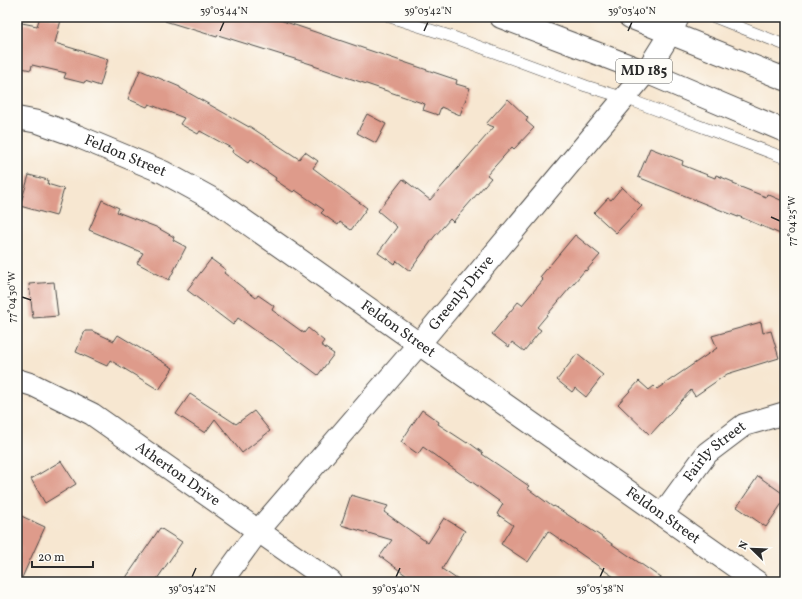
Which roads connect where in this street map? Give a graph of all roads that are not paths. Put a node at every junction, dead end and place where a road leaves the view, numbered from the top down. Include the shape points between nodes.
1 (390, 17) edge
2 (501, 17) edge
3 (630, 17) edge
4 (714, 17) edge
5 (675, 25) edge
6 (785, 45) edge
7 (646, 72) junction
8 (785, 78) edge
9 (625, 98) junction
10 (17, 118) edge
11 (785, 131) edge
12 (785, 158) edge
13 (419, 344) junction
14 (17, 380) edge
15 (785, 413) edge
16 (662, 515) junction
17 (258, 531) junction
18 (221, 582) edge
19 (330, 582) edge
20 (757, 582) edge

1 - 9 lane
2 - 7 street, MD 185
3 - 5 street
4 - 6 lane
5 - 7 street, Greenly Drive
5 - 8 street
7 - 9 street, Greenly Drive
7 - 11 street, MD 185
9 - 12 lane
9 - 13 street, Greenly Drive
10 - 13 street, Feldon Street via 38,122 77,136 162,172 216,201
13 - 16 street, Feldon Street
13 - 17 street, Greenly Drive
14 - 17 street, Atherton Drive via 33,385 92,414
15 - 16 street, Fairly Street via 744,425 707,453
16 - 20 street, Feldon Street
17 - 18 street, Greenly Drive
17 - 19 street, Atherton Drive

